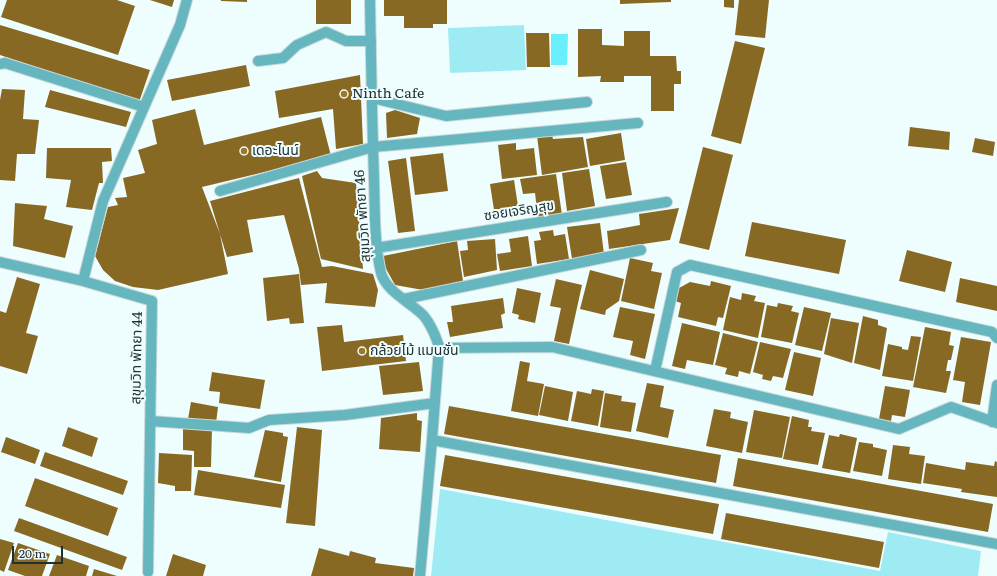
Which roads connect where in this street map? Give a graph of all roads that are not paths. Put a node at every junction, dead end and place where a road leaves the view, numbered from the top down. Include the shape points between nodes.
1 (187, 0) edge
2 (370, 0) edge
3 (371, 41) junction
4 (258, 61) dead end
5 (0, 64) edge
6 (372, 98) junction
7 (587, 102) dead end
8 (144, 107) junction
9 (638, 122) dead end
10 (373, 147) junction
11 (220, 192) dead end
12 (667, 202) dead end
13 (376, 248) junction
14 (641, 250) dead end
15 (0, 262) edge
16 (83, 281) junction
17 (404, 299) junction
18 (997, 338) edge
19 (439, 348) junction
20 (655, 371) junction
21 (997, 385) edge
22 (435, 403) junction
23 (150, 421) junction
24 (994, 423) edge
25 (432, 440) junction
26 (997, 544) edge
27 (148, 572) dead end
28 (420, 576) edge

1 - 8 street via 180,25
2 - 3 street, สุขุมวิท พัทยา 46
3 - 4 street via 346,41 326,32 297,45 283,58
3 - 6 street, สุขุมวิท พัทยา 46
5 - 8 street via 5,63
6 - 7 street via 446,116
6 - 10 street, สุขุมวิท พัทยา 46
8 - 16 street via 103,201
9 - 10 street
10 - 11 street
10 - 13 street, สุขุมวิท พัทยา 46
12 - 13 street, ซอยเจริญสุข
13 - 17 street, สุขุมวิท พัทยา 46 via 382,275 392,290
14 - 17 street
15 - 16 street, สุขุมวิท พัทยา 44
16 - 23 street, สุขุมวิท พัทยา 44 via 152,301
17 - 19 street, สุขุมวิท พัทยา 46 via 424,316 437,338
18 - 20 street via 992,332 690,265 677,272
19 - 20 street via 552,347
19 - 22 street, สุขุมวิท พัทยา 46
20 - 24 street via 899,429 951,407
21 - 24 street
22 - 23 street via 345,415 269,420 249,428
22 - 25 street, สุขุมวิท พัทยา 46
23 - 27 street, สุขุมวิท พัทยา 44
25 - 26 street
25 - 28 street, สุขุมวิท พัทยา 46

